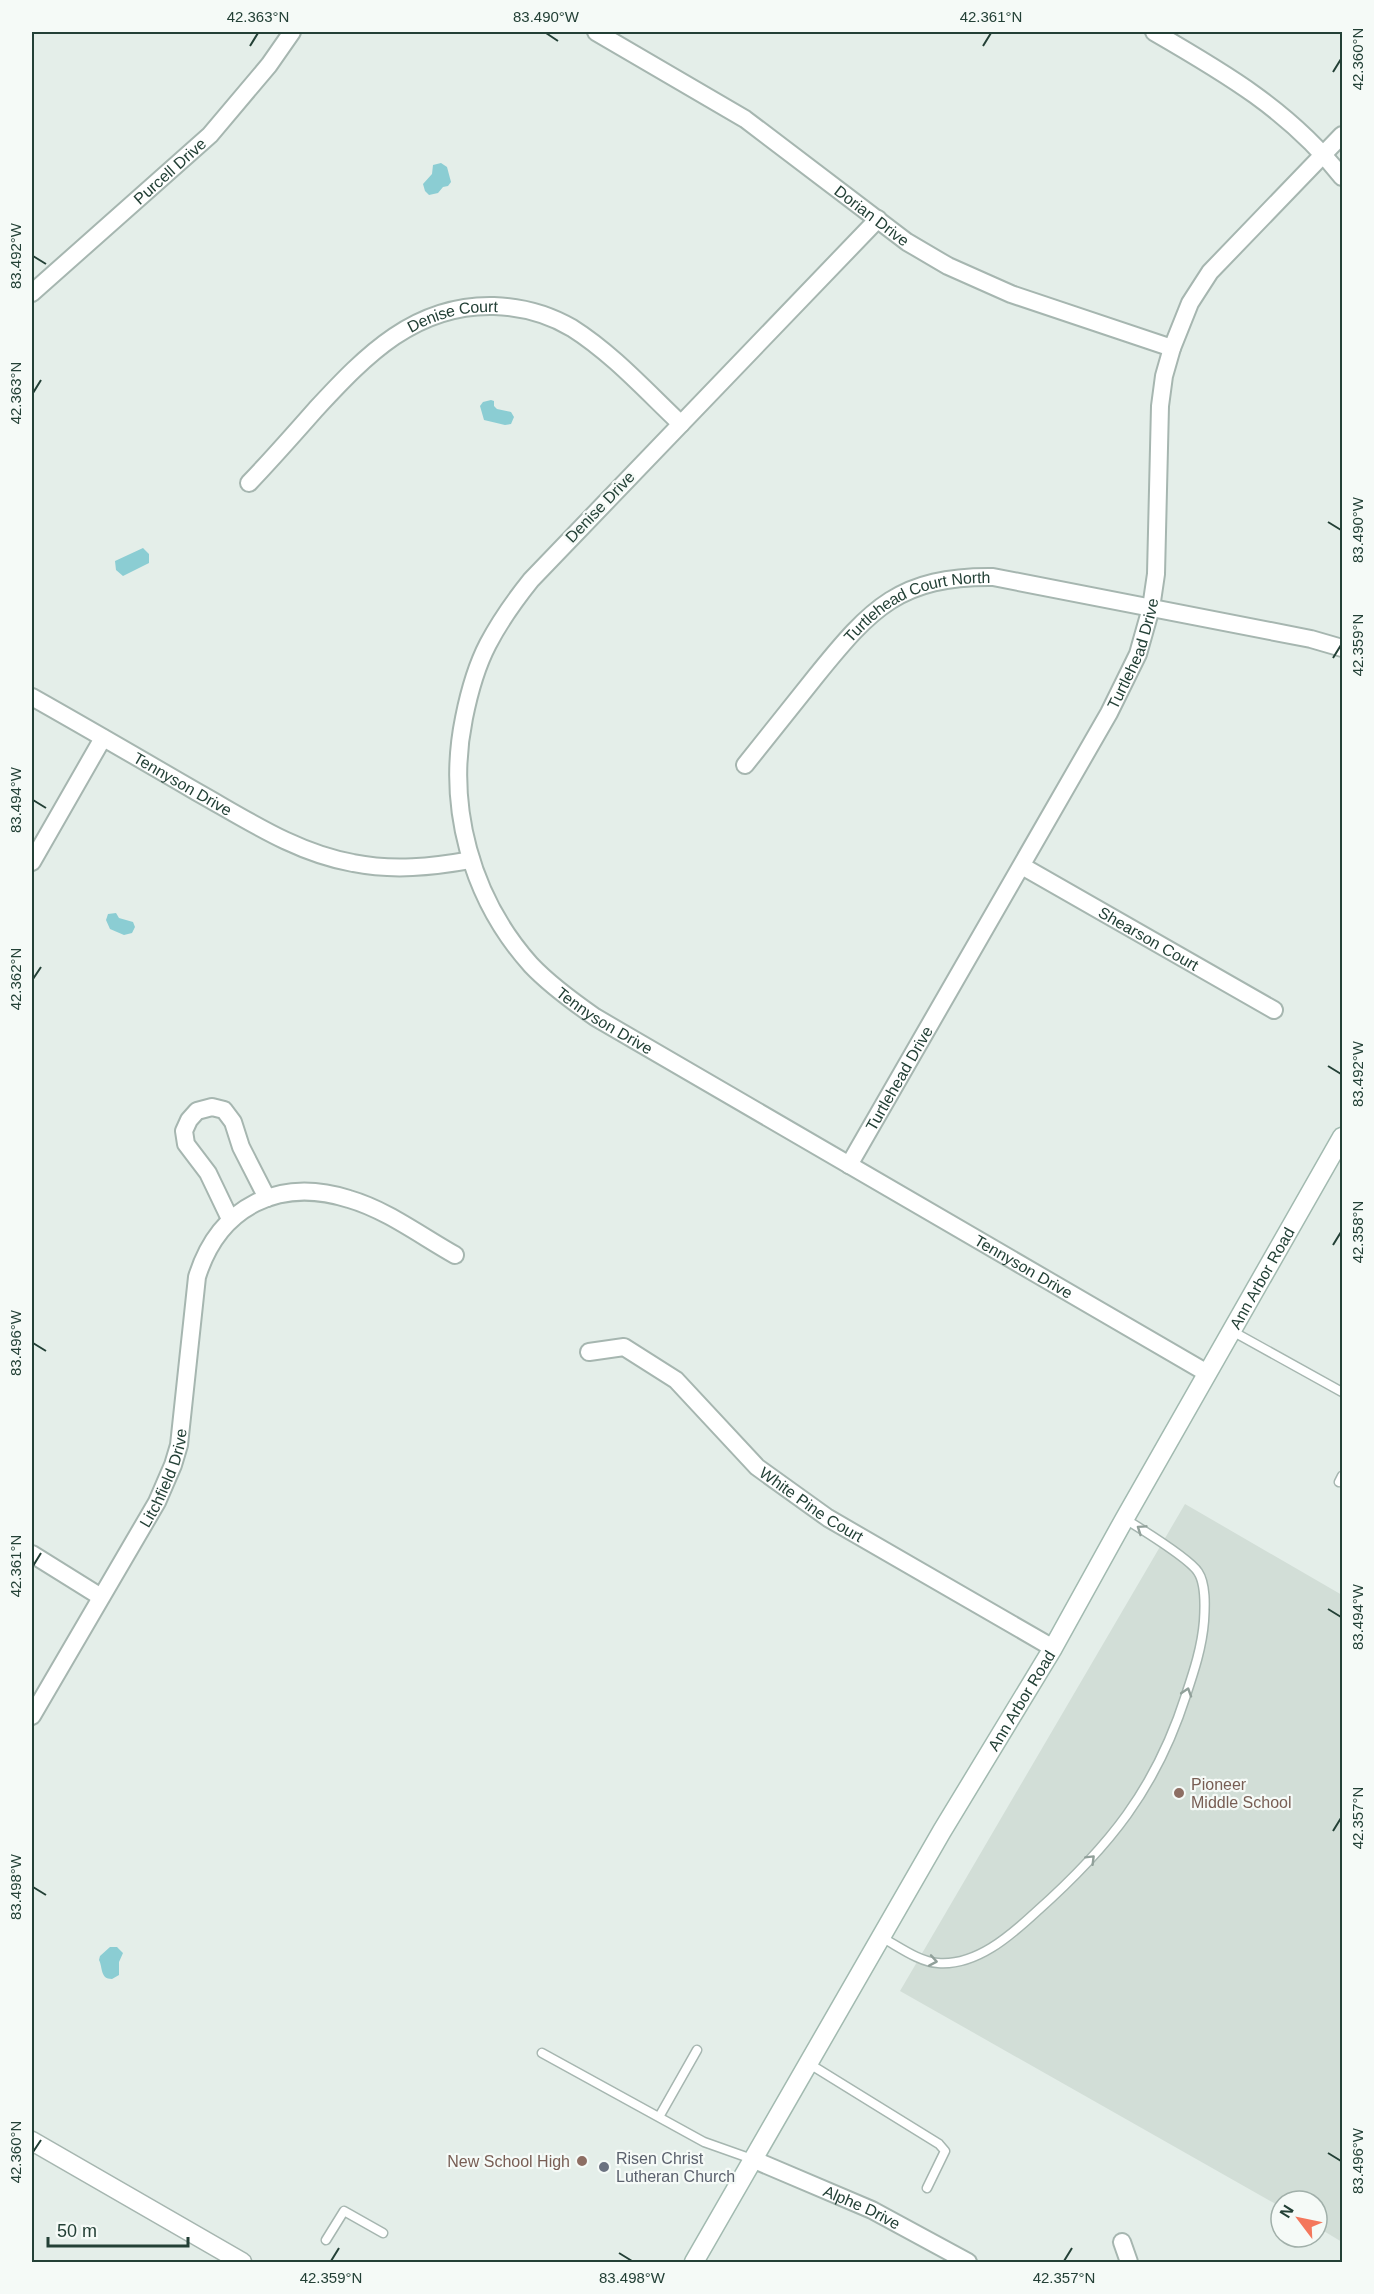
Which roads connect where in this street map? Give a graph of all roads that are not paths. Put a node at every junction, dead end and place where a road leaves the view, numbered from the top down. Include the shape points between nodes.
1 (292, 32) edge
2 (596, 32) edge
3 (1154, 32) edge
4 (1342, 135) edge
5 (1324, 154) junction
6 (1342, 177) edge
7 (878, 219) junction
8 (32, 293) edge
9 (1172, 348) junction
10 (681, 424) junction
11 (249, 483) dead end
12 (1151, 608) junction
13 (1342, 648) edge
14 (32, 697) edge
15 (103, 738) junction
16 (745, 765) dead end
17 (471, 860) junction
18 (32, 862) edge
19 (1022, 866) junction
20 (1274, 1010) dead end
21 (1342, 1137) edge
22 (849, 1165) junction
23 (267, 1198) junction
24 (230, 1219) junction
25 (455, 1255) dead end
26 (1231, 1331) junction
27 (589, 1352) dead end
28 (1207, 1372) junction
29 (1342, 1392) edge
30 (1125, 1518) junction
31 (32, 1554) edge
32 (101, 1597) junction
33 (1053, 1648) junction
34 (32, 1716) edge
35 (880, 1937) junction
36 (697, 2050) dead end
37 (542, 2053) dead end
38 (807, 2063) junction
39 (659, 2117) junction
40 (32, 2141) edge
41 (752, 2158) junction
42 (927, 2188) dead end
43 (383, 2233) dead end
44 (326, 2240) dead end
45 (1122, 2242) dead end
46 (242, 2262) edge
47 (694, 2262) edge
48 (968, 2262) edge
49 (1129, 2262) edge

1 - 8 street, Purcell Drive via 210,135
2 - 7 street, Dorian Drive via 745,119
3 - 5 street via 1245,86
4 - 5 street, Turtlehead Drive
5 - 6 street
5 - 9 street, Turtlehead Drive via 1210,272 1190,303
7 - 9 street, Dorian Drive via 922,252 974,280
7 - 10 street, Denise Drive
9 - 12 street, Turtlehead Drive via 1160,406 1158,531
10 - 11 street, Denise Court via 611,356 554,318 506,307 457,309 406,329 365,357
10 - 17 street, Denise Drive via 531,580 487,645 468,697 457,761 459,813
12 - 13 street, Turtlehead Court North
12 - 16 street, Turtlehead Court North via 993,577 963,577 915,588 883,605 850,633
12 - 19 street, Turtlehead Drive via 1138,654 1109,713
14 - 15 street, Tennyson Drive
15 - 17 street, Tennyson Drive via 270,833 316,854 354,864 393,868
15 - 18 street
17 - 22 street, Tennyson Drive via 509,938 564,996
19 - 20 street, Shearson Court
19 - 22 street, Turtlehead Drive
21 - 26 main road, Ann Arbor Road
22 - 28 street, Tennyson Drive
23 - 24 street, Litchfield Drive
23 - 24 street via 224,1110 212,1107 197,1111 184,1131 186,1144 208,1173
23 - 25 street, Litchfield Drive via 310,1192 351,1199
24 - 32 street, Litchfield Drive via 209,1247 197,1277 182,1425 173,1465 157,1502
26 - 28 main road, Ann Arbor Road
26 - 29 lane
27 - 33 street, White Pine Court via 624,1347 676,1380 757,1467 828,1518
28 - 30 main road, Ann Arbor Road
30 - 33 main road, Ann Arbor Road
35 -> 30 lane via 938,1963 982,1953 1005,1938 1101,1850 1142,1793 1169,1746 1194,1671 1202,1640 1203,1584 1198,1571
31 - 32 street
32 - 34 street, Litchfield Drive
33 - 35 main road, Ann Arbor Road
35 - 38 main road, Ann Arbor Road
36 - 39 lane
37 - 39 lane
38 - 41 main road, Ann Arbor Road
38 - 42 lane via 939,2144 945,2151
39 - 41 lane via 704,2142
40 - 46 main road
41 - 47 main road, Ann Arbor Road
41 - 48 street, Alphe Drive via 872,2210
43 - 44 lane via 344,2211
45 - 49 street

